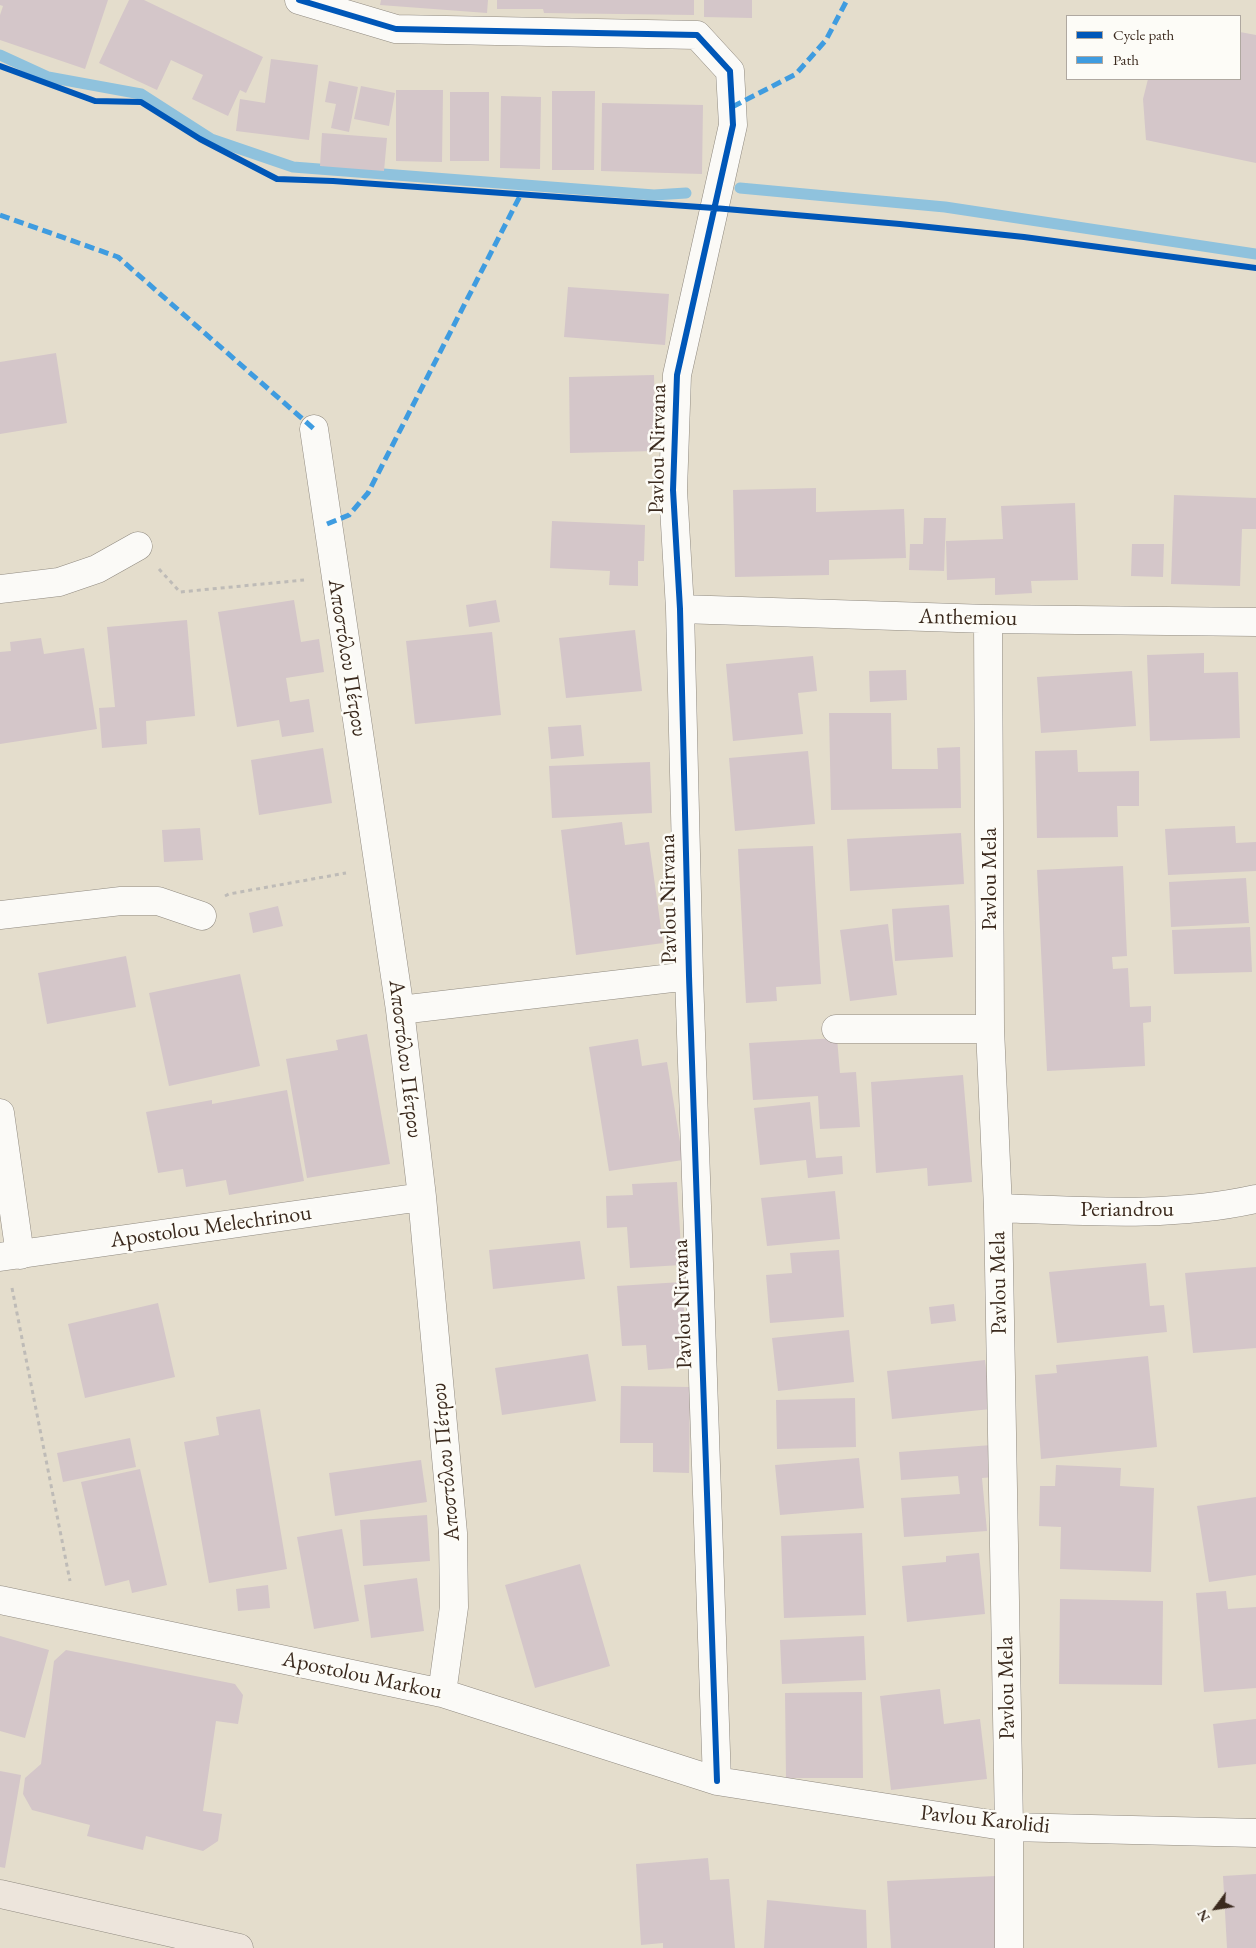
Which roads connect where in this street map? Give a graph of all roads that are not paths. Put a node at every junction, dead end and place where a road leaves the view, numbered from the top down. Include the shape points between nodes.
1 (299, 0) edge
2 (314, 429) dead end
3 (138, 546) road end
4 (0, 589) edge
5 (680, 609) junction
6 (988, 619) junction
7 (1256, 622) edge
8 (0, 915) edge
9 (202, 916) road end
10 (689, 976) junction
11 (400, 1010) junction
12 (836, 1029) dead end
13 (990, 1029) junction
14 (0, 1112) edge
15 (422, 1197) junction
16 (1256, 1199) edge
17 (998, 1208) junction
18 (9, 1256) edge
19 (0, 1600) edge
20 (442, 1692) junction
21 (717, 1781) junction
22 (1009, 1827) junction
23 (1256, 1833) edge
24 (0, 1894) edge
25 (239, 1948) edge
26 (1009, 1948) edge

1 - 5 street, Pavlou Nirvana via 396,29 697,35 730,71 733,125 677,375 673,490
2 - 11 street, Αποστόλου Πέτρου
3 - 4 street via 97,569 59,582
5 - 6 street, Anthemiou
5 - 10 street, Pavlou Nirvana
6 - 7 street, Anthemiou
6 - 13 street, Pavlou Mela
8 - 9 street via 120,901 158,901
10 - 11 street
10 - 21 street, Pavlou Nirvana
11 - 15 street, Αποστόλου Πέτρου
12 - 13 street
13 - 17 street, Pavlou Mela
14 - 18 street
15 - 18 street, Apostolou Melechrinou
15 - 20 street, Αποστόλου Πέτρου via 453,1533 454,1607
16 - 17 street, Periandrou via 1227,1206 1167,1212
17 - 22 street, Pavlou Mela
19 - 20 street, Apostolou Markou
20 - 21 street, Apostolou Markou
21 - 22 street, Pavlou Karolidi
22 - 23 street, Pavlou Karolidi
22 - 26 street, Pavlou Mela
24 - 25 main road

